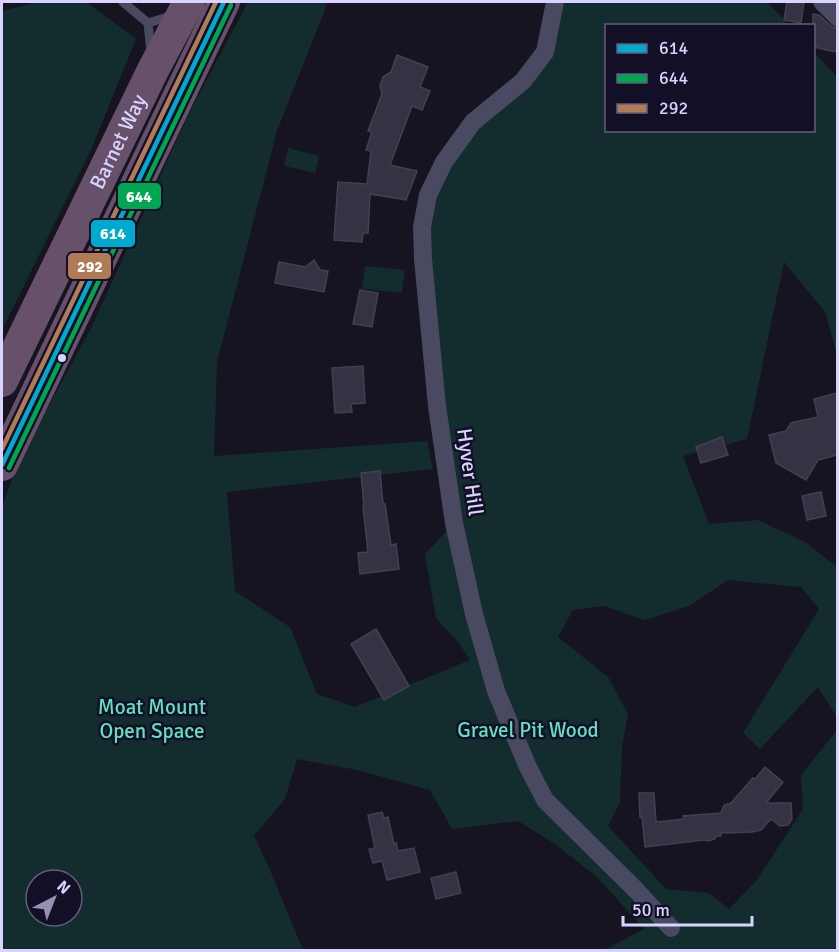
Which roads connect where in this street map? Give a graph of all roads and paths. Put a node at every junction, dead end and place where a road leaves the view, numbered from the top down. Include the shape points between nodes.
1 (123, 2) edge
2 (224, 2) edge
3 (555, 2) edge
4 (822, 2) edge
5 (186, 7) edge
6 (837, 18) edge
7 (148, 22) junction
8 (153, 70) junction
9 (2, 381) edge
10 (2, 465) edge
11 (671, 928) dead end

1 - 7 lane
2 - 10 highway, Barnet Way
3 - 11 street, Hyver Hill via 545,52 523,81 473,122 444,162 428,195 422,227 423,259 437,406 454,523 474,614 496,692 527,765 545,800
4 - 6 street
5 - 7 lane
5 - 8 highway, Barnet Way
7 - 8 lane
8 - 9 highway, Barnet Way

